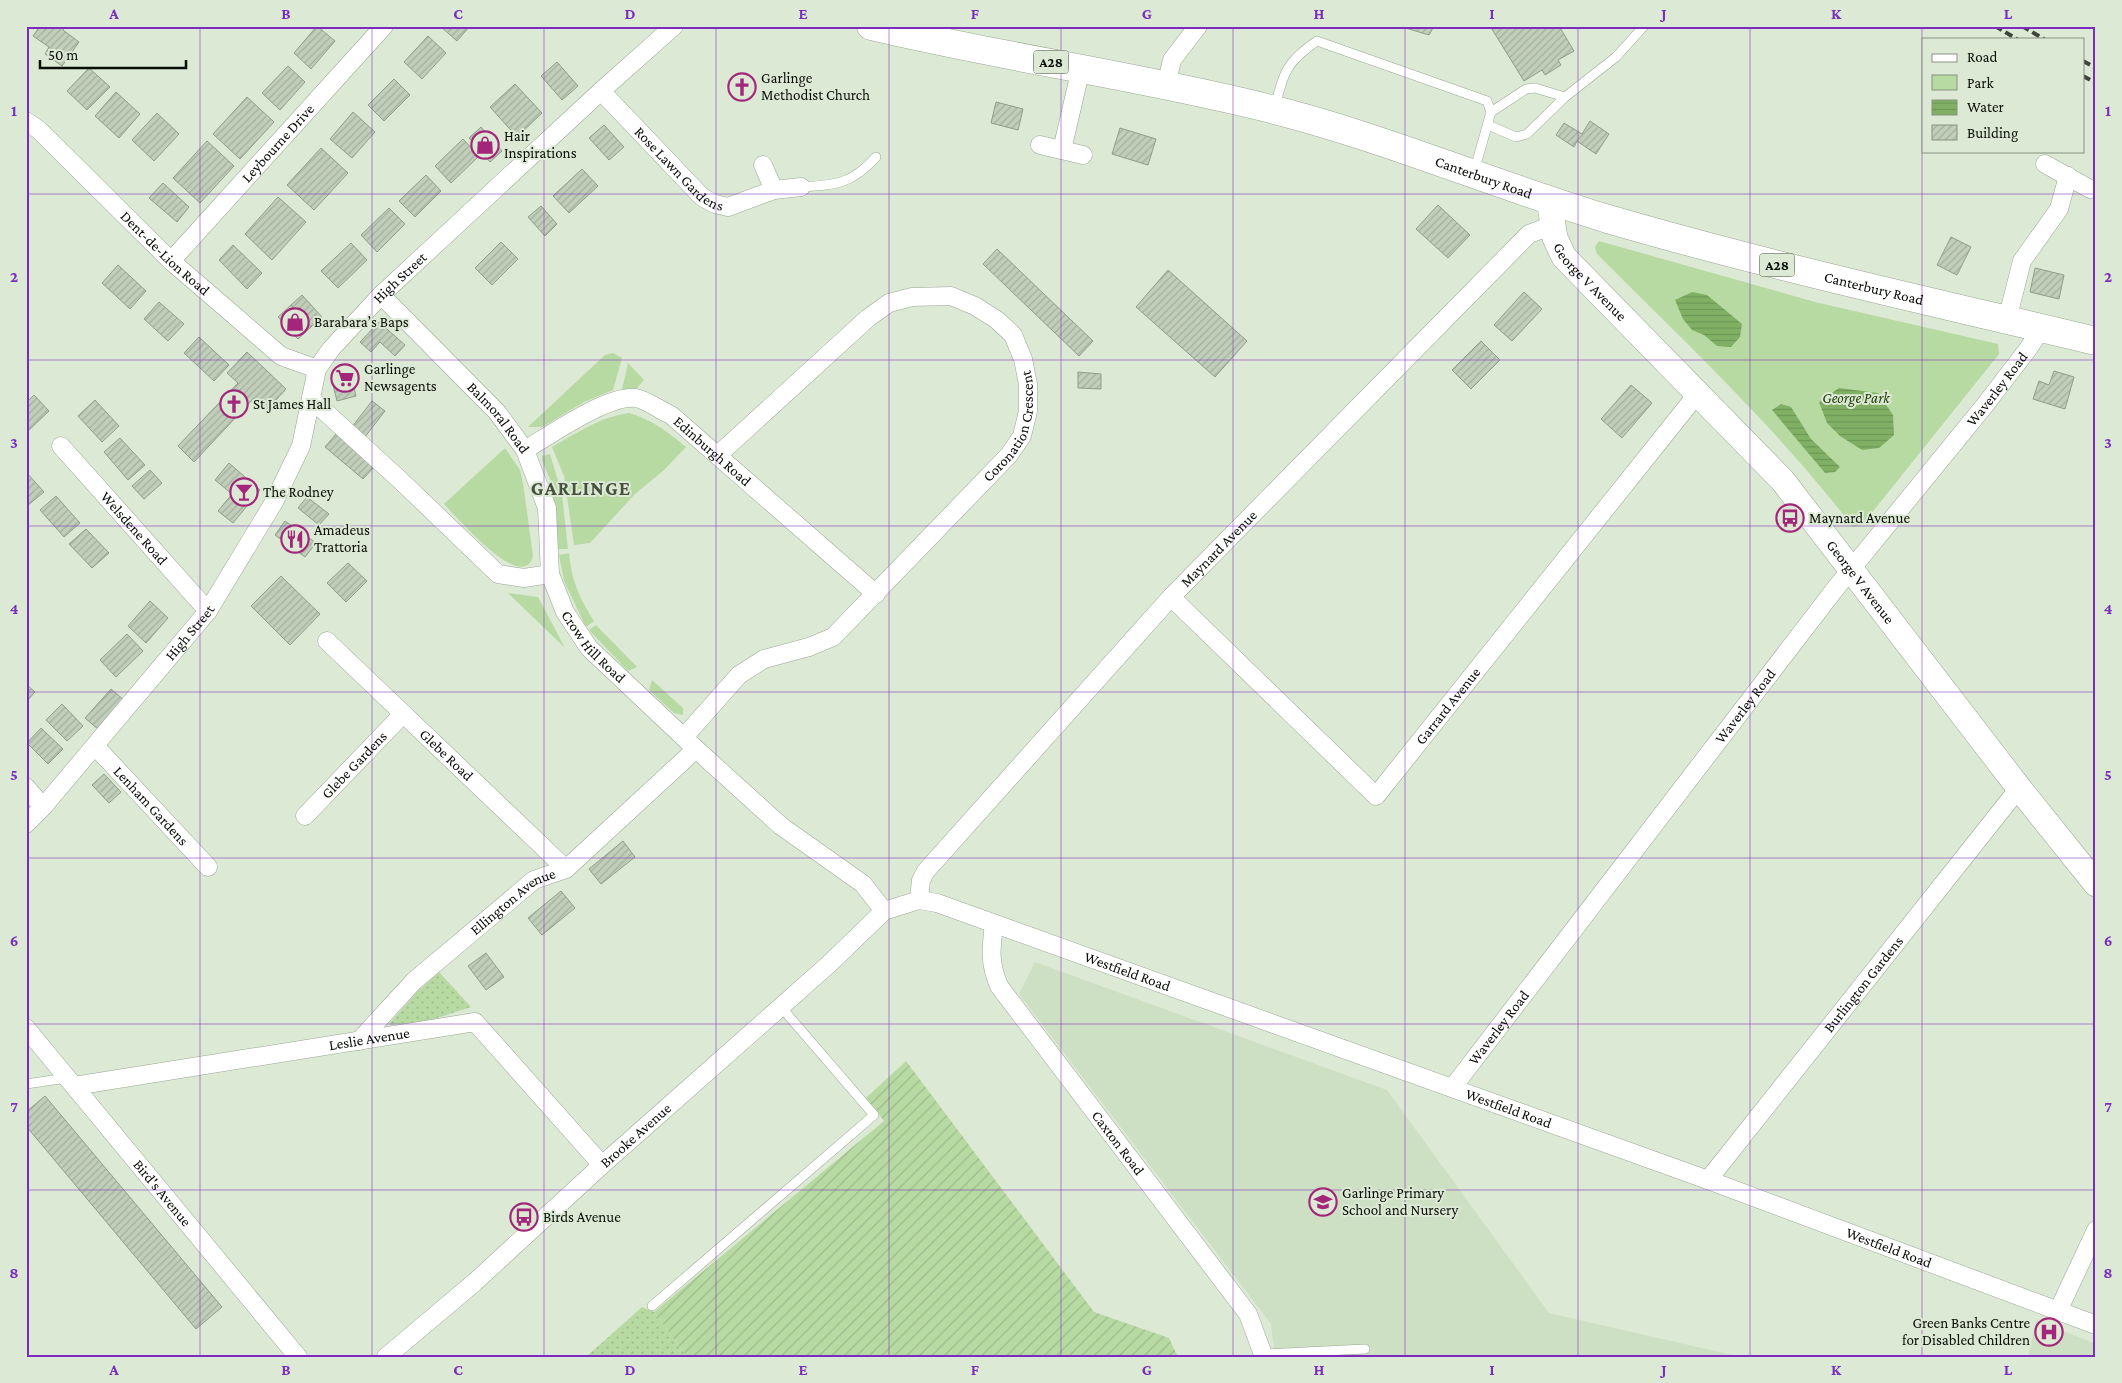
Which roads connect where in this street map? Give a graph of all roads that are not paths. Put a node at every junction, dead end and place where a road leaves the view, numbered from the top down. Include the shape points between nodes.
1 (384, 26) edge
2 (674, 26) edge
3 (871, 26) edge
4 (1198, 26) edge
5 (1644, 26) edge
6 (1081, 68) junction
7 (1166, 86) junction
8 (601, 91) junction
9 (1565, 97) junction
10 (1274, 110) junction
11 (1491, 112) junction
12 (26, 121) edge
13 (1488, 125) junction
14 (1040, 145) dead end
15 (1062, 150) junction
16 (876, 156) dead end
17 (1082, 156) dead end
18 (2045, 164) dead end
19 (762, 165) dead end
20 (1473, 173) junction
21 (2068, 176) junction
22 (802, 187) joint
23 (2090, 189) dead end
24 (774, 190) junction
25 (1549, 198) junction
26 (1553, 225) junction
27 (171, 260) junction
28 (381, 295) junction
29 (2007, 320) junction
30 (2042, 328) junction
31 (2096, 341) edge
32 (317, 369) junction
33 (1698, 392) junction
34 (311, 399) junction
35 (60, 446) dead end
36 (525, 450) junction
37 (718, 455) junction
38 (1852, 570) junction
39 (550, 574) junction
40 (876, 594) junction
41 (1172, 597) junction
42 (208, 611) junction
43 (327, 640) dead end
44 (403, 714) junction
45 (690, 743) junction
46 (95, 746) junction
47 (26, 787) edge
48 (2019, 788) junction
49 (43, 807) junction
50 (305, 816) dead end
51 (26, 824) edge
52 (208, 867) dead end
53 (566, 869) junction
54 (2096, 884) edge
55 (919, 900) junction
56 (884, 911) junction
57 (994, 924) junction
58 (780, 1007) junction
59 (26, 1028) edge
60 (359, 1040) junction
61 (70, 1082) junction
62 (26, 1084) edge
63 (1453, 1087) junction
64 (602, 1165) junction
65 (1708, 1180) junction
66 (2096, 1230) edge
67 (652, 1306) dead end
68 (2058, 1311) junction
69 (2096, 1325) edge
70 (1365, 1349) dead end
71 (1264, 1355) edge
72 (298, 1357) edge
73 (386, 1357) edge

1 - 27 street, Leybourne Drive
2 - 8 street, High Street
3 - 6 highway, Canterbury Road / A28 via 943,43
4 - 7 street via 1172,60
5 - 9 lane via 1616,57
6 - 7 highway, Canterbury Road / A28
6 - 15 street
7 - 10 highway, Canterbury Road / A28
8 - 24 street, Rose Lawn Gardens via 702,196 714,204 728,207
8 - 28 street, High Street
9 - 11 lane via 1535,88 1526,89
9 - 13 lane via 1526,134 1516,137
10 - 11 lane via 1283,75 1301,52 1317,41 1483,98
10 - 20 highway, Canterbury Road / A28 via 1346,130
11 - 13 lane
12 - 27 street, Dent-de-Lion Road
13 - 20 lane
14 - 15 street
15 - 17 street
16 - 22 lane via 852,180
18 - 21 street
19 - 24 street
20 - 25 highway, Canterbury Road / A28
21 - 23 street
21 - 29 street via 2059,208 2022,261
22 - 24 street, Rose Lawn Gardens
25 - 26 main road, George V Avenue
25 - 29 highway, Canterbury Road / A28 via 1605,218 1744,256
26 - 33 main road, George V Avenue via 1564,257
26 - 41 street, Maynard Avenue via 1529,234
27 - 32 street, Dent-de-Lion Road via 281,356
28 - 32 street, High Street
28 - 36 street, Balmoral Road via 497,412
29 - 30 highway, Canterbury Road / A28
30 - 31 highway, Canterbury Road / A28
30 - 38 street, Waverley Road via 2018,363
32 - 34 street, High Street
33 - 38 main road, George V Avenue via 1783,481
33 - 41 street, Garrard Avenue via 1376,796
34 - 39 street via 498,574 524,578
34 - 42 street, High Street via 301,446 274,502
35 - 42 street, Welsdene Road
36 - 37 street, Edinburgh Road via 584,414 614,402 637,398 671,415
36 - 39 street, Balmoral Road via 546,508
37 - 40 street, Edinburgh Road
37 - 40 street, Coronation Crescent via 868,318 889,303 912,297 951,296 997,320 1013,335 1025,371 1028,411 1022,436 1009,456
38 - 48 main road, George V Avenue
38 - 63 street, Waverley Road
39 - 45 street, Crow Hill Road via 565,612 589,648
40 - 45 street, Coronation Crescent via 833,637 809,647 764,658 739,675
41 - 55 street, Maynard Avenue via 926,871 921,880
42 - 46 street, High Street
43 - 44 street, Glebe Road
44 - 50 street, Glebe Gardens
44 - 53 street, Glebe Road
45 - 53 street, Ellington Avenue
45 - 56 street, Crow Hill Road via 781,826 863,884
46 - 49 street, High Street
46 - 52 street, Lenham Gardens
47 - 49 street
48 - 54 main road, George V Avenue
48 - 65 street, Burlington Gardens
49 - 51 street, High Street
53 - 60 street, Ellington Avenue via 534,880 414,981
55 - 56 street
55 - 57 street, Westfield Road via 937,903
56 - 58 street, Brooke Avenue
57 - 63 street, Westfield Road
57 - 71 street, Caxton Road via 991,969 999,986 1248,1314
58 - 64 street, Brooke Avenue
58 - 67 lane via 874,1115
59 - 61 street, Bird's Avenue
60 - 61 street, Leslie Avenue
60 - 64 street, Leslie Avenue via 475,1022
61 - 62 lane
61 - 72 street, Bird's Avenue
63 - 65 street, Westfield Road
64 - 73 street, Brooke Avenue via 475,1282
65 - 68 street, Westfield Road
66 - 68 street
68 - 69 street, Westfield Road
70 - 71 lane

